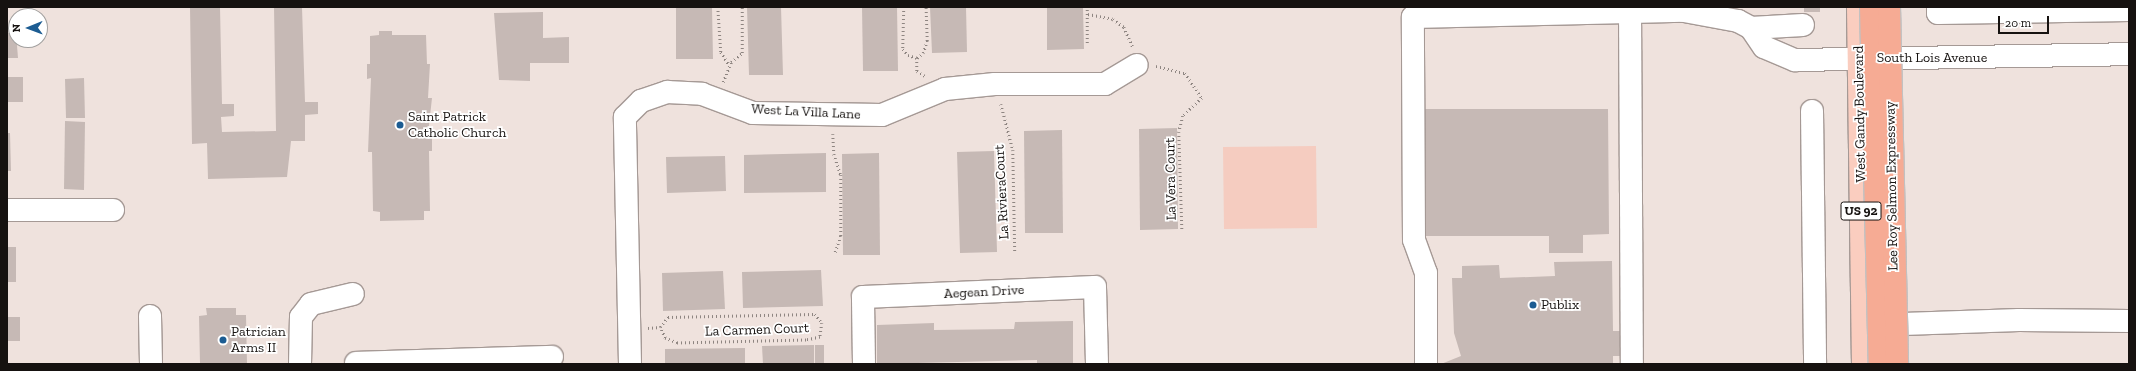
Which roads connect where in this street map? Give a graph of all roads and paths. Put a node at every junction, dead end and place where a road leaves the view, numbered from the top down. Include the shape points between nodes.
1 (718, 7) edge
2 (742, 7) edge
3 (904, 7) edge
4 (926, 7) edge
5 (1088, 7) edge
6 (1858, 7) edge
7 (1868, 7) edge
8 (1871, 7) edge
9 (1889, 7) edge
10 (1899, 7) edge
11 (1938, 7) edge
12 (1630, 9) edge
13 (2129, 10) edge
14 (1088, 14) junction
15 (1803, 25) dead end
16 (1751, 28) junction
17 (1087, 43) dead end
18 (2129, 54) edge
19 (1859, 58) junction
20 (1900, 59) junction
21 (1137, 65) junction
22 (995, 84) junction
23 (1812, 111) dead end
24 (833, 115) junction
25 (7, 210) edge
26 (113, 210) dead end
27 (1182, 229) dead end
28 (835, 253) dead end
29 (1014, 253) dead end
30 (1902, 292) junction
31 (353, 294) dead end
32 (150, 316) dead end
33 (2129, 321) edge
34 (1903, 324) junction
35 (660, 327) joint
36 (1862, 338) junction
37 (552, 357) dead end
38 (356, 363) dead end
39 (151, 364) edge
40 (300, 364) edge
41 (630, 364) edge
42 (864, 364) edge
43 (1097, 364) edge
44 (1426, 364) edge
45 (1632, 364) edge
46 (1815, 364) edge
47 (1863, 364) edge
48 (1872, 364) edge
49 (1880, 364) edge
50 (1897, 364) edge
51 (1905, 364) edge

1 - 2 path via 721,52 729,65 742,53
3 - 4 path via 903,48 908,55 917,58 923,54 927,41
5 - 14 path
6 - 19 main road, West Gandy Boulevard / US 92
7 - 20 main road via 1877,36
8 - 49 highway, Lee Roy Selmon Expressway, bridge
9 - 50 highway, Lee Roy Selmon Expressway, bridge
10 - 20 main road, US 92
11 - 13 street via 1938,13
12 - 16 street via 1710,14
12 - 44 street via 1413,17 1414,240 1426,273
12 - 45 street
14 - 17 path
14 - 21 path via 1113,19 1124,27
15 - 16 street
16 - 19 street, South Lois Avenue via 1764,47 1795,60
18 - 20 street, South Lois Avenue
19 - 20 street, South Lois Avenue
19 - 30 main road via 1883,83 1891,121 1894,270
19 - 36 main road, West Gandy Boulevard / US 92
20 - 30 main road, US 92
21 - 22 street, West La Villa Lane via 1105,84
21 - 27 path, La Vera Court via 1162,66 1186,73 1201,92 1202,98 1183,116 1179,132
22 - 24 street, West La Villa Lane via 933,92 882,115
22 - 29 path, La RivieraCourt via 1013,150
23 - 46 street
24 - 28 path via 834,154 841,175 841,236
24 - 41 street, West La Villa Lane via 753,113 702,94 667,92 641,102 625,117
25 - 26 street
30 - 34 main road, US 92
31 - 40 street via 311,304 301,317
32 - 39 street
33 - 34 street via 2019,320
34 - 51 main road, US 92
35 - 35 path, La Carmen Court via 668,317 815,314 822,323 820,338 677,343 666,338
36 - 47 main road, West Gandy Boulevard / US 92
36 - 48 main road via 1871,354
37 - 38 street
42 - 43 street, Aegean Drive via 863,297 1095,287

